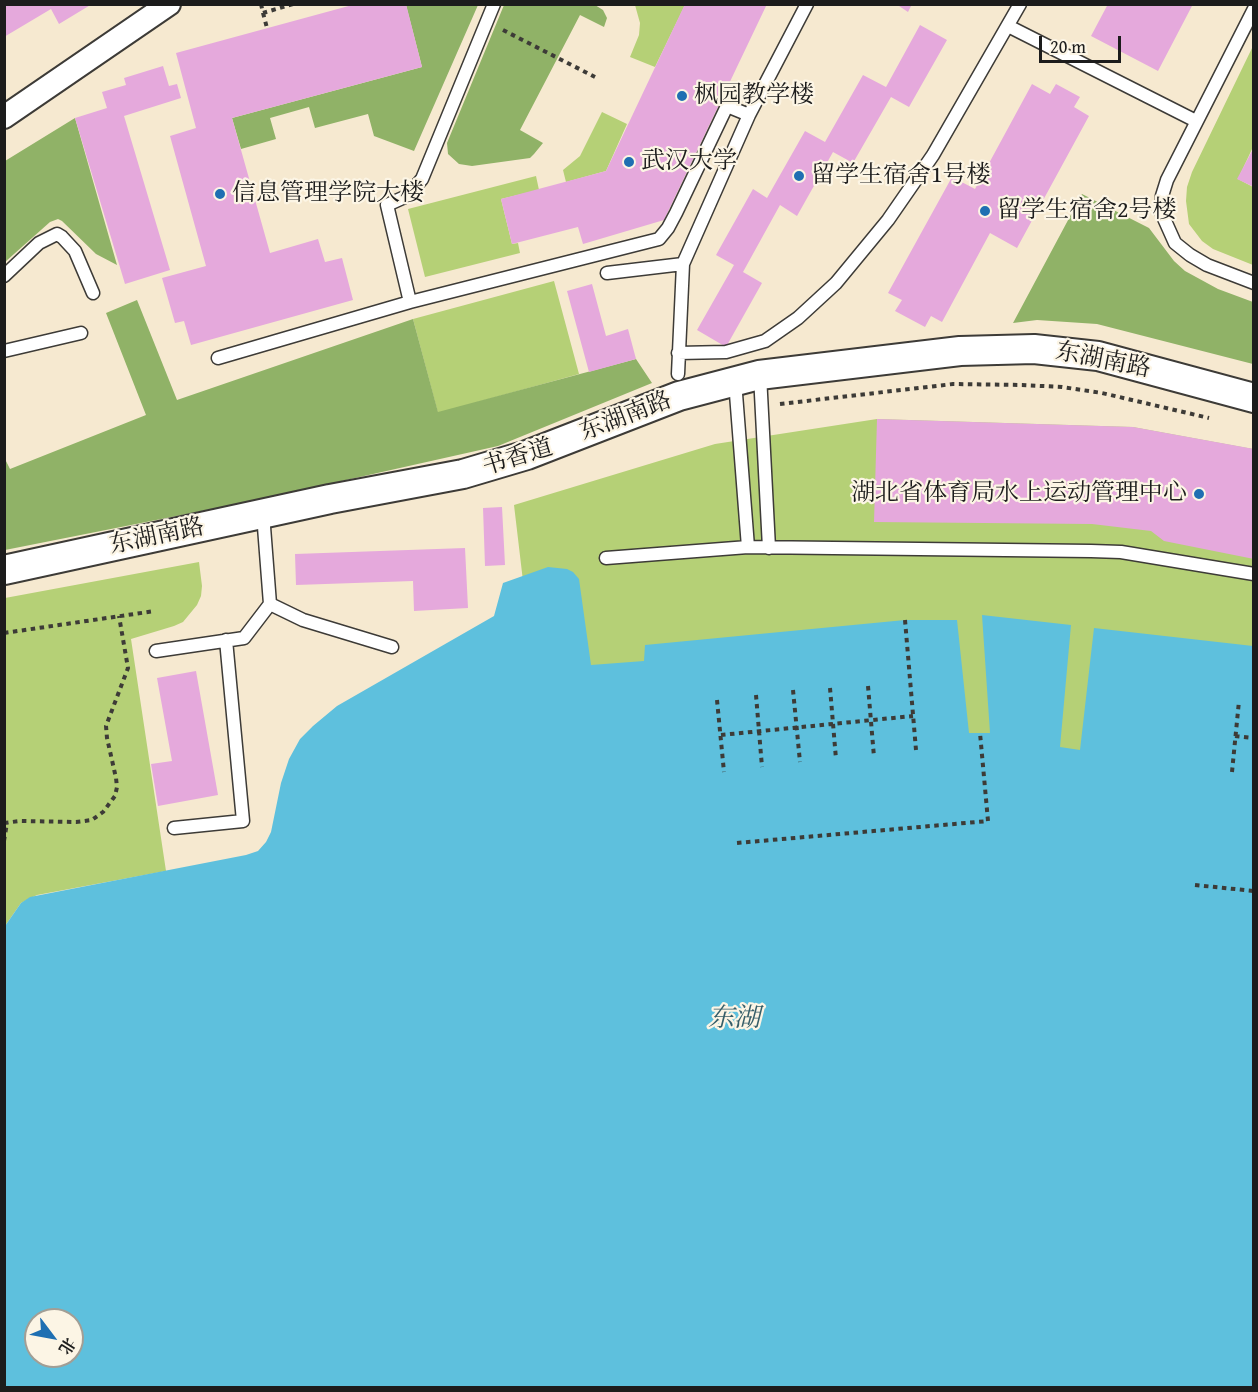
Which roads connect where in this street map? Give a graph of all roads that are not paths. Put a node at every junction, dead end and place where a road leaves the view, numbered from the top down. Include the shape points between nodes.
1 (169, 4) edge
2 (494, 4) edge
3 (807, 4) edge
4 (1020, 4) edge
5 (1254, 9) edge
6 (1008, 26) junction
7 (749, 115) junction
8 (4, 117) edge
9 (1196, 121) junction
10 (683, 264) junction
11 (607, 273) dead end
12 (4, 276) edge
13 (1254, 283) edge
14 (93, 292) dead end
15 (410, 302) junction
16 (81, 333) dead end
17 (4, 351) edge
18 (678, 353) junction
19 (218, 358) dead end
20 (678, 374) dead end
21 (747, 377) junction
22 (1254, 398) edge
23 (263, 514) junction
24 (748, 548) junction
25 (769, 548) junction
26 (606, 558) dead end
27 (4, 570) edge
28 (1254, 574) edge
29 (270, 604) junction
30 (226, 640) junction
31 (392, 647) dead end
32 (156, 651) dead end
33 (174, 828) dead end

1 - 8 street
2 - 15 lane via 422,178 407,196 387,205
3 - 7 lane
4 - 6 lane
5 - 9 lane
6 - 9 lane
6 - 18 lane via 933,155 888,220 836,283 798,318 765,341 726,352
7 - 10 lane
7 - 15 lane via 727,106 676,213 659,239
9 - 13 lane via 1167,180 1162,214 1175,243 1190,255
10 - 11 lane
10 - 18 lane
12 - 14 lane via 39,243 57,234 75,251
15 - 19 lane
16 - 17 lane
18 - 20 lane
21 - 22 street, 东湖南路 via 960,351 1034,349 1098,356
21 - 23 street, 东湖南路 via 679,396 497,465
21 - 24 lane
21 - 25 lane via 761,406
23 - 27 street, 东湖南路
23 - 29 lane
24 - 25 lane
24 - 26 lane
25 - 28 lane via 1120,552
29 - 30 lane via 244,638
29 - 31 lane via 303,620
30 - 32 lane
30 - 33 lane via 243,821

